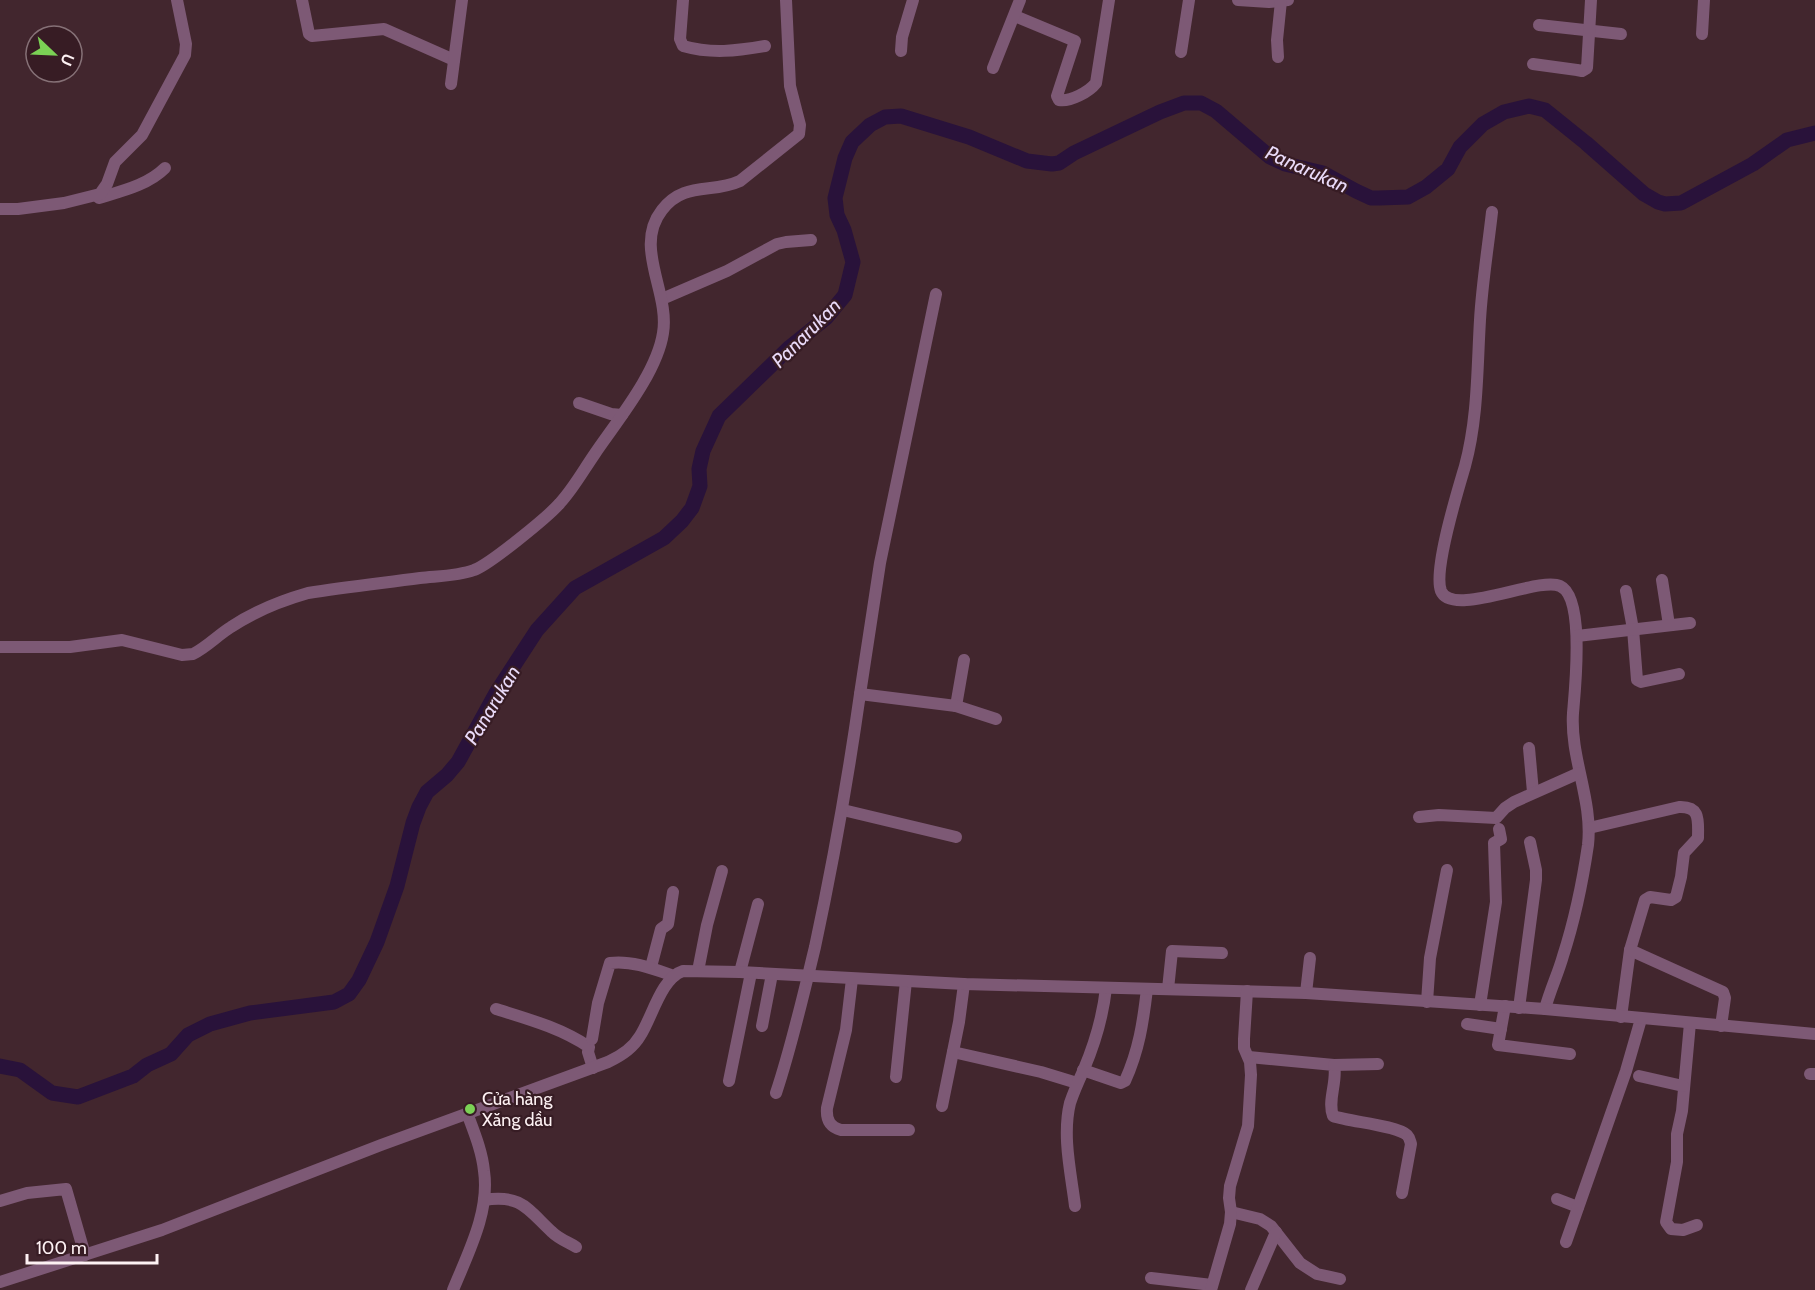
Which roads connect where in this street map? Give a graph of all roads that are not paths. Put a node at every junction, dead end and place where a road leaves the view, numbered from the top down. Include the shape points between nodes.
1 (177, 0) edge
2 (302, 0) edge
3 (462, 0) edge
4 (683, 0) edge
5 (786, 0) edge
6 (913, 0) edge
7 (1020, 0) edge
8 (1109, 0) edge
9 (1190, 0) edge
10 (1238, 0) edge
11 (1289, 0) edge
12 (1591, 0) edge
13 (1704, 0) edge
14 (1281, 1) edge
15 (1015, 15) junction
16 (1539, 26) dead end
17 (1591, 30) junction
18 (1621, 34) dead end
19 (1702, 34) dead end
20 (765, 46) dead end
21 (901, 51) dead end
22 (1181, 52) dead end
23 (1278, 57) dead end
24 (454, 60) junction
25 (1533, 64) dead end
26 (993, 68) dead end
27 (451, 84) dead end
28 (165, 168) dead end
29 (98, 195) junction
30 (0, 209) edge
31 (1492, 212) dead end
32 (811, 240) dead end
33 (936, 294) dead end
34 (662, 299) junction
35 (579, 403) dead end
36 (622, 415) junction
37 (1662, 580) dead end
38 (1626, 591) dead end
39 (1690, 623) dead end
40 (1669, 625) junction
41 (1633, 629) junction
42 (1577, 636) junction
43 (0, 647) edge
44 (964, 660) dead end
45 (1679, 675) dead end
46 (860, 694) junction
47 (956, 706) junction
48 (996, 719) dead end
49 (1529, 748) dead end
50 (1579, 773) junction
51 (1533, 792) junction
52 (843, 810) junction
53 (1419, 818) dead end
54 (1589, 828) junction
55 (1499, 829) dead end
56 (956, 837) dead end
57 (1530, 842) dead end
58 (1447, 870) dead end
59 (722, 871) dead end
60 (673, 892) dead end
61 (758, 904) dead end
62 (1630, 950) junction
63 (1222, 953) dead end
64 (1310, 958) dead end
65 (651, 968) junction
66 (698, 971) junction
67 (745, 973) junction
68 (772, 974) junction
69 (674, 976) junction
70 (808, 976) junction
71 (852, 979) junction
72 (906, 981) junction
73 (964, 984) junction
74 (1106, 988) junction
75 (1168, 988) junction
76 (1147, 989) junction
77 (1246, 992) junction
78 (1306, 993) junction
79 (1427, 1002) junction
80 (1480, 1005) junction
81 (1505, 1006) junction
82 (1519, 1008) junction
83 (496, 1009) dead end
84 (1545, 1009) junction
85 (1621, 1017) junction
86 (1641, 1018) junction
87 (1690, 1023) junction
88 (1467, 1024) dead end
89 (762, 1026) dead end
90 (1721, 1026) junction
91 (1501, 1029) junction
92 (1815, 1034) edge
93 (592, 1039) dead end
94 (953, 1052) junction
95 (1570, 1054) dead end
96 (1249, 1057) junction
97 (1378, 1064) dead end
98 (1334, 1065) junction
99 (593, 1068) junction
100 (1083, 1070) junction
101 (1639, 1076) dead end
102 (897, 1077) dead end
103 (729, 1081) dead end
104 (1077, 1083) junction
105 (1683, 1086) junction
106 (776, 1093) dead end
107 (942, 1106) dead end
108 (467, 1113) junction
109 (909, 1130) dead end
110 (1402, 1193) dead end
111 (1557, 1199) dead end
112 (484, 1200) junction
113 (0, 1201) edge
114 (1075, 1206) dead end
115 (1578, 1207) junction
116 (1231, 1212) junction
117 (1697, 1225) dead end
118 (1276, 1232) junction
119 (1566, 1242) dead end
120 (576, 1247) dead end
121 (85, 1255) junction
122 (1151, 1278) dead end
123 (1340, 1279) dead end
124 (0, 1282) edge
125 (1211, 1287) edge
126 (453, 1290) edge
127 (1251, 1290) edge

1 - 29 street via 185,55 142,135 115,162 106,187
2 - 24 street via 312,36 384,29
3 - 24 street
4 - 20 street via 683,46 724,51
5 - 34 street via 790,86 800,132 740,181 684,192 668,202 652,224 650,237
6 - 21 street
7 - 15 street
8 - 15 street via 1096,83 1066,100 1057,96 1075,40
9 - 22 street
10 - 14 street
11 - 14 street
12 - 17 street
13 - 19 street
14 - 23 street
15 - 26 street
16 - 17 street
17 - 18 street
17 - 25 street via 1585,70
24 - 27 street
28 - 29 street via 141,184 99,198
29 - 30 street via 64,203
31 - 42 street via 1480,319 1475,421 1447,530 1440,588 1446,597 1464,600 1556,584 1569,594
32 - 34 street via 777,244
33 - 46 street via 880,563
34 - 36 street via 664,325 658,350
35 - 36 street
36 - 43 street via 560,503 477,568 319,591 279,601 249,615 190,654 122,640 70,647
37 - 40 street
38 - 41 street
39 - 40 street
40 - 41 street
41 - 42 street
41 - 45 street via 1639,681
42 - 50 street via 1573,717
44 - 47 street
46 - 47 street
46 - 52 street
47 - 48 street
49 - 51 street
50 - 51 street
50 - 54 street
51 - 53 street via 1505,808 1496,818
52 - 56 street
52 - 70 street
54 - 62 street via 1679,807 1696,811 1698,838 1684,853 1677,895 1671,900 1646,898
54 - 84 street via 1573,922
55 - 80 street via 1501,839 1494,843 1495,910
57 - 82 street via 1536,880
58 - 79 street via 1430,958
59 - 66 street
60 - 65 street via 668,924 661,929
61 - 67 street
62 - 85 street
62 - 90 street via 1720,990 1725,998
63 - 75 street via 1172,951
64 - 78 street
65 - 69 street
65 - 93 street via 610,963
66 - 67 street
66 - 69 street
67 - 68 street
67 - 103 street
68 - 70 street
68 - 89 street
69 - 99 street via 635,1043 617,1058
70 - 71 street
70 - 106 street
71 - 72 street
71 - 109 street via 846,1030 827,1108 828,1121 841,1130
72 - 73 street
72 - 102 street
73 - 74 street
73 - 94 street
74 - 76 street
74 - 100 street via 1103,1013
75 - 76 street
75 - 77 street
76 - 100 street via 1142,1035 1125,1081
77 - 78 street
77 - 96 street via 1244,1048
78 - 79 street
79 - 80 street
80 - 81 street
81 - 82 street
81 - 91 street
82 - 84 street
83 - 99 street via 554,1028 582,1042 589,1047
84 - 85 street
85 - 86 street
86 - 87 street
86 - 115 street
87 - 90 street
87 - 105 street
88 - 91 street
90 - 92 street
91 - 95 street via 1498,1045
94 - 104 street
94 - 107 street
96 - 98 street
96 - 116 street via 1248,1126 1230,1186
97 - 98 street
98 - 110 street via 1333,1116 1410,1138
99 - 108 street
100 - 104 street
101 - 105 street
104 - 114 street via 1067,1132
105 - 117 street via 1677,1162 1666,1222 1671,1229
108 - 112 street via 483,1162
108 - 121 street via 180,1223
111 - 115 street
112 - 120 street via 503,1198 530,1209 553,1233
112 - 126 street
113 - 121 street via 27,1193 66,1190
115 - 119 street
116 - 118 street via 1260,1219
116 - 125 street
118 - 123 street via 1300,1263 1317,1274
118 - 127 street
121 - 124 street
122 - 125 street

